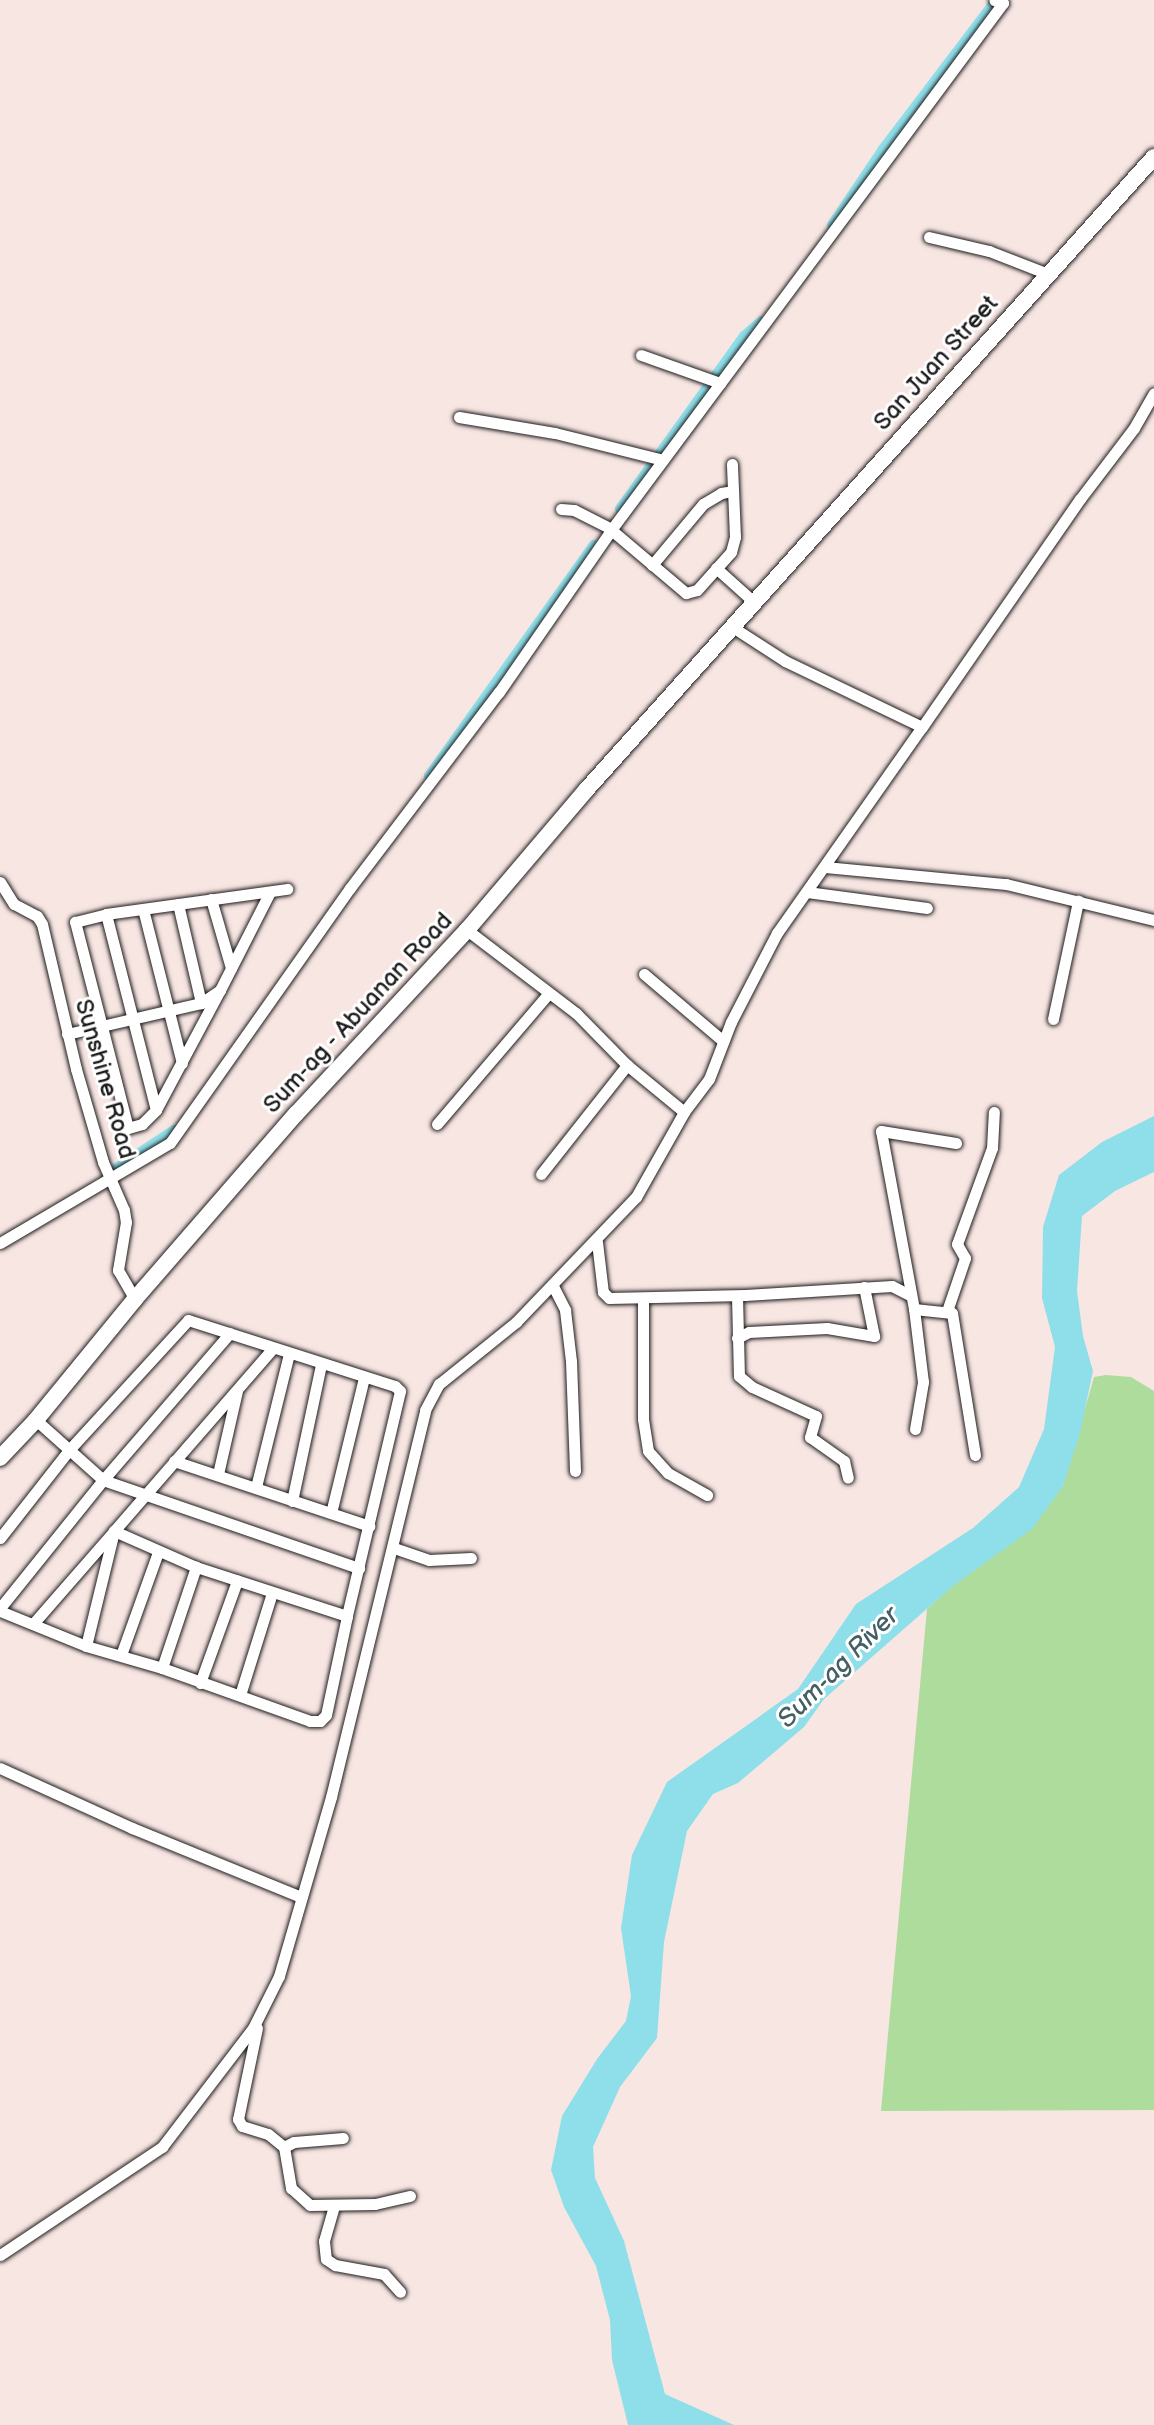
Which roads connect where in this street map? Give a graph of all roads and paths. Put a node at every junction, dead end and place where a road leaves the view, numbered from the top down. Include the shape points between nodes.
1 (996, 1) edge
2 (1152, 164) edge
3 (929, 237) dead end
4 (1048, 274) junction
5 (641, 355) dead end
6 (718, 382) junction
7 (1154, 393) edge
8 (459, 417) dead end
9 (658, 459) junction
10 (732, 464) dead end
11 (732, 491) junction
12 (561, 509) dead end
13 (608, 527) junction
14 (652, 565) junction
15 (716, 568) junction
16 (755, 603) junction
17 (734, 628) junction
18 (922, 727) junction
19 (825, 867) junction
20 (0, 882) edge
21 (287, 889) dead end
22 (807, 892) junction
23 (269, 894) junction
24 (211, 899) junction
25 (1078, 901) junction
26 (178, 904) junction
27 (927, 908) dead end
28 (143, 909) junction
29 (106, 914) junction
30 (1154, 920) edge
31 (467, 930) junction
32 (231, 968) junction
33 (644, 974) dead end
34 (220, 990) junction
35 (548, 994) junction
36 (201, 1003) junction
37 (168, 1011) junction
38 (134, 1018) junction
39 (1053, 1019) dead end
40 (101, 1026) junction
41 (67, 1034) junction
42 (723, 1041) junction
43 (182, 1063) junction
44 (627, 1065) junction
45 (156, 1110) junction
46 (684, 1112) junction
47 (994, 1112) dead end
48 (437, 1124) dead end
49 (956, 1143) dead end
50 (541, 1174) dead end
51 (110, 1177) junction
52 (597, 1242) junction
53 (0, 1243) edge
54 (553, 1286) junction
55 (864, 1287) junction
56 (910, 1295) junction
57 (737, 1296) junction
58 (135, 1299) junction
59 (643, 1299) junction
60 (914, 1309) junction
61 (947, 1311) junction
62 (230, 1333) junction
63 (737, 1338) junction
64 (272, 1349) junction
65 (289, 1354) junction
66 (321, 1364) junction
67 (364, 1378) junction
68 (238, 1387) junction
69 (36, 1420) junction
70 (915, 1429) dead end
71 (69, 1450) junction
72 (975, 1455) dead end
73 (0, 1458) edge
74 (174, 1461) junction
75 (575, 1471) dead end
76 (218, 1474) junction
77 (848, 1478) dead end
78 (103, 1480) junction
79 (256, 1487) junction
80 (144, 1495) junction
81 (707, 1495) dead end
82 (292, 1501) junction
83 (331, 1513) junction
84 (369, 1526) junction
85 (114, 1531) junction
86 (0, 1538) edge
87 (394, 1548) junction
88 (158, 1552) junction
89 (471, 1558) dead end
90 (196, 1567) junction
91 (359, 1568) junction
92 (237, 1581) junction
93 (272, 1593) junction
94 (0, 1609) edge
95 (347, 1616) junction
96 (33, 1624) junction
97 (86, 1646) junction
98 (121, 1655) junction
99 (162, 1668) junction
100 (200, 1683) junction
101 (240, 1695) junction
102 (0, 1768) edge
103 (299, 1896) junction
104 (258, 2019) junction
105 (343, 2138) dead end
106 (284, 2147) junction
107 (410, 2196) dead end
108 (334, 2206) junction
109 (0, 2255) edge
110 (400, 2292) dead end

1 - 6 street via 1003,3
2 - 4 main road, San Juan Street
3 - 4 street via 989,251
4 - 16 main road, San Juan Street
5 - 6 street
6 - 9 street
7 - 18 street
8 - 9 street via 555,433
9 - 13 street
10 - 11 street
11 - 14 street via 710,497
11 - 15 street via 735,537 731,552
12 - 13 street
13 - 14 street
13 - 51 street via 499,692 350,888 199,1107 170,1143
14 - 15 street via 686,593 703,586
15 - 16 street
16 - 17 main road, Sum-ag - Abuanan Road
17 - 18 street via 785,661
17 - 31 main road, Sum-ag - Abuanan Road
18 - 19 street
19 - 22 street
19 - 25 street via 1006,884
20 - 41 street, Sunshine Road via 14,904 42,924
21 - 23 street
22 - 27 street
22 - 42 street via 777,933
23 - 24 street
23 - 32 street
24 - 26 street
24 - 32 street
25 - 30 street
25 - 39 street
26 - 28 street
26 - 36 street
28 - 29 street
28 - 37 street
29 - 38 street
29 - 40 street via 76,920 74,925
31 - 35 street
31 - 58 main road, Sum-ag - Abuanan Road via 296,1114
32 - 34 street
33 - 42 street
34 - 36 street
34 - 43 street
35 - 44 street via 576,1013
35 - 48 street
36 - 37 street
37 - 38 street
37 - 43 street
38 - 40 street
38 - 45 street
40 - 41 street
40 - 45 street via 128,1128 142,1124
41 - 51 street, Sunshine Road
42 - 46 street via 707,1081
43 - 45 street
44 - 46 street
44 - 50 street
46 - 52 street via 636,1197
47 - 61 street via 992,1148 957,1244 965,1258
49 - 56 street via 881,1131
51 - 53 street
51 - 58 street, Sunshine Road via 126,1222 118,1270
52 - 54 street
52 - 59 street via 605,1295
54 - 75 street via 565,1310
54 - 87 street via 439,1384 425,1410
55 - 56 street via 892,1286
55 - 57 street
55 - 63 street via 874,1336 827,1328 749,1332
56 - 60 street
57 - 59 street
57 - 63 street
58 - 69 main road, Sum-ag - Abuanan Road
59 - 81 street via 648,1451 668,1473
60 - 61 street
60 - 70 street via 924,1393
61 - 72 street via 952,1313
62 - 64 street
62 - 71 street via 195,1321 179,1326
62 - 78 street
63 - 77 street via 742,1380 815,1414 810,1437 844,1461
64 - 65 street
64 - 68 street
65 - 66 street
65 - 79 street
66 - 67 street
66 - 82 street
67 - 83 street
67 - 84 street via 400,1391
68 - 74 street
68 - 76 street
69 - 71 street
69 - 73 main road, Sum-ag - Abuanan Road
71 - 78 street
71 - 86 street
74 - 76 street
74 - 80 street
76 - 79 street
78 - 80 street
78 - 94 street
79 - 82 street
80 - 85 street
80 - 91 street
82 - 83 street
83 - 84 street
84 - 91 street
85 - 88 street
85 - 96 street
85 - 97 street
87 - 89 street via 429,1560
87 - 103 street via 331,1797
88 - 90 street
88 - 98 street
90 - 92 street
90 - 99 street
91 - 95 street
92 - 93 street
92 - 100 street
93 - 95 street
93 - 101 street
94 - 96 street
95 - 101 street via 326,1715 320,1721
96 - 97 street
97 - 98 street
98 - 99 street
99 - 100 street
100 - 101 street
102 - 103 street
103 - 104 street via 279,1976
104 - 106 street via 238,2119
104 - 109 street via 162,2147
105 - 106 street
106 - 108 street via 291,2188 310,2205
107 - 108 street
108 - 110 street via 324,2241 326,2259 384,2274

